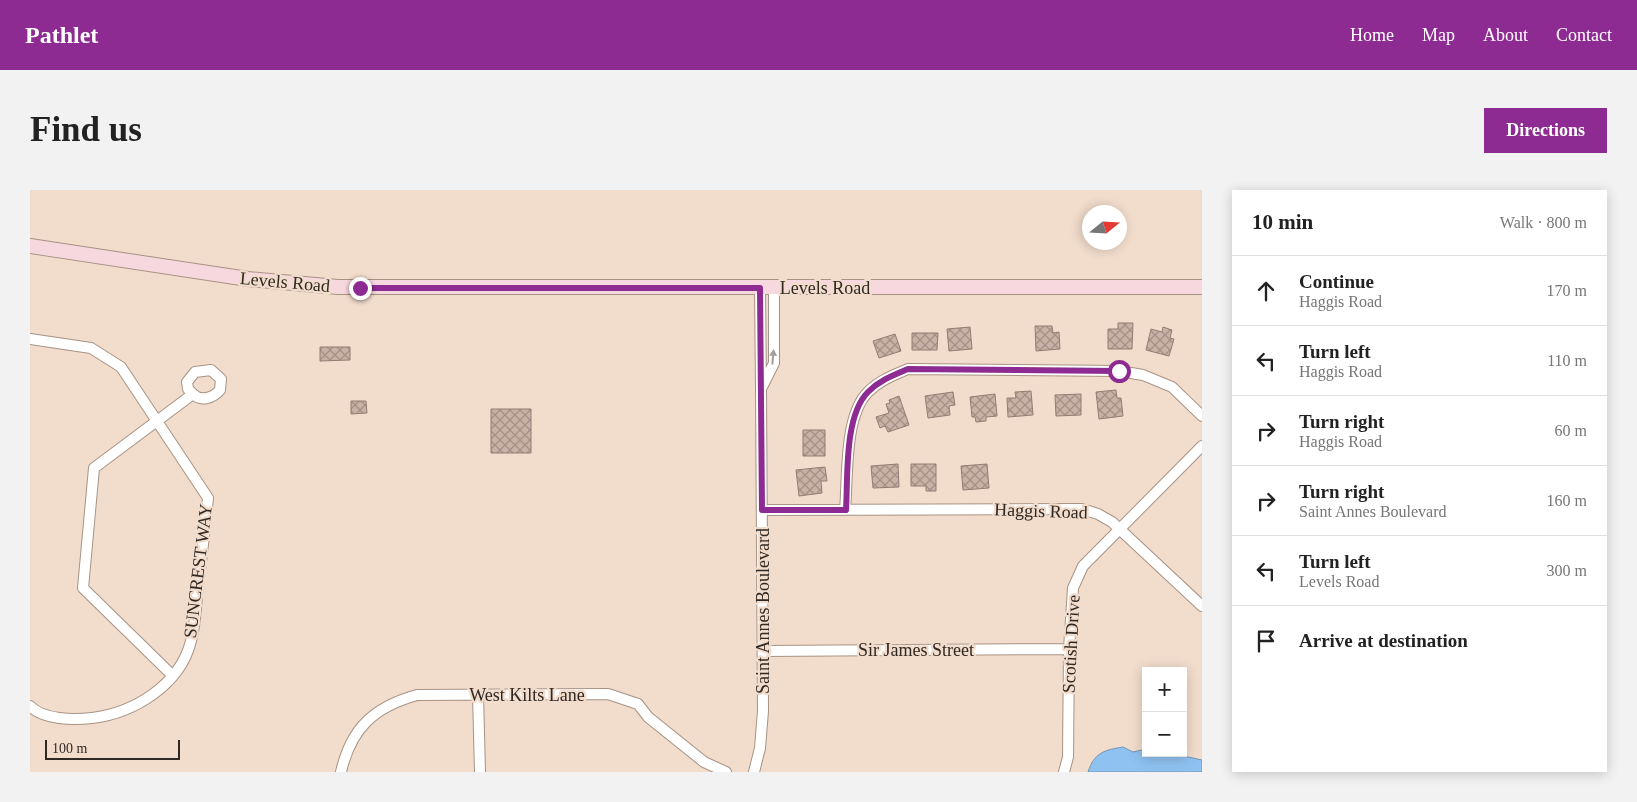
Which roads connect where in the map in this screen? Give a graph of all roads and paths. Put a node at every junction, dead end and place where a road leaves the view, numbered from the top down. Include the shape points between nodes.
1 (30, 246) edge
2 (1202, 287) edge
3 (760, 288) junction
4 (774, 288) junction
5 (30, 339) edge
6 (761, 389) junction
7 (193, 394) dead end
8 (1202, 416) edge
9 (157, 422) junction
10 (1202, 446) edge
11 (762, 510) junction
12 (846, 510) junction
13 (1120, 528) junction
14 (1202, 606) edge
15 (1068, 648) junction
16 (763, 651) junction
17 (173, 676) junction
18 (478, 695) junction
19 (30, 706) edge
20 (341, 772) edge
21 (480, 772) edge
22 (726, 772) edge
23 (754, 772) edge
24 (1064, 772) edge

1 - 3 main road, Levels Road via 248,279 318,286
2 - 4 main road, Levels Road
3 - 4 main road, Levels Road
3 - 6 street, Saint Annes Boulevard
6 -> 4 street, Saint Annes Boulevard via 774,363
5 - 9 street, SUNCREST WAY via 91,348 121,367
6 - 11 street, Saint Annes Boulevard
7 - 9 street
8 - 12 street via 1172,387 1143,375 1119,371 908,369 889,376 867,393 853,416
9 - 17 street, SUNCREST WAY via 208,498 193,634 185,658
9 - 17 street via 94,468 83,588
10 - 13 street, Scotish Drive
11 - 12 street, Haggis Road
11 - 16 street, Saint Annes Boulevard
12 - 13 street, Haggis Road via 1082,509 1098,514
13 - 14 street, Haggis Road
13 - 15 street, Scotish Drive via 1083,566 1073,588
15 - 16 street, Sir James Street
15 - 24 street, Scotish Drive via 1068,757
16 - 23 street, Saint Annes Boulevard via 762,730
17 - 19 street, SUNCREST WAY via 137,704 99,717 60,717
18 - 20 street, West Kilts Lane via 417,695 383,708 360,726 347,748
18 - 21 street
18 - 22 street, West Kilts Lane via 608,694 638,704 648,717 704,762

